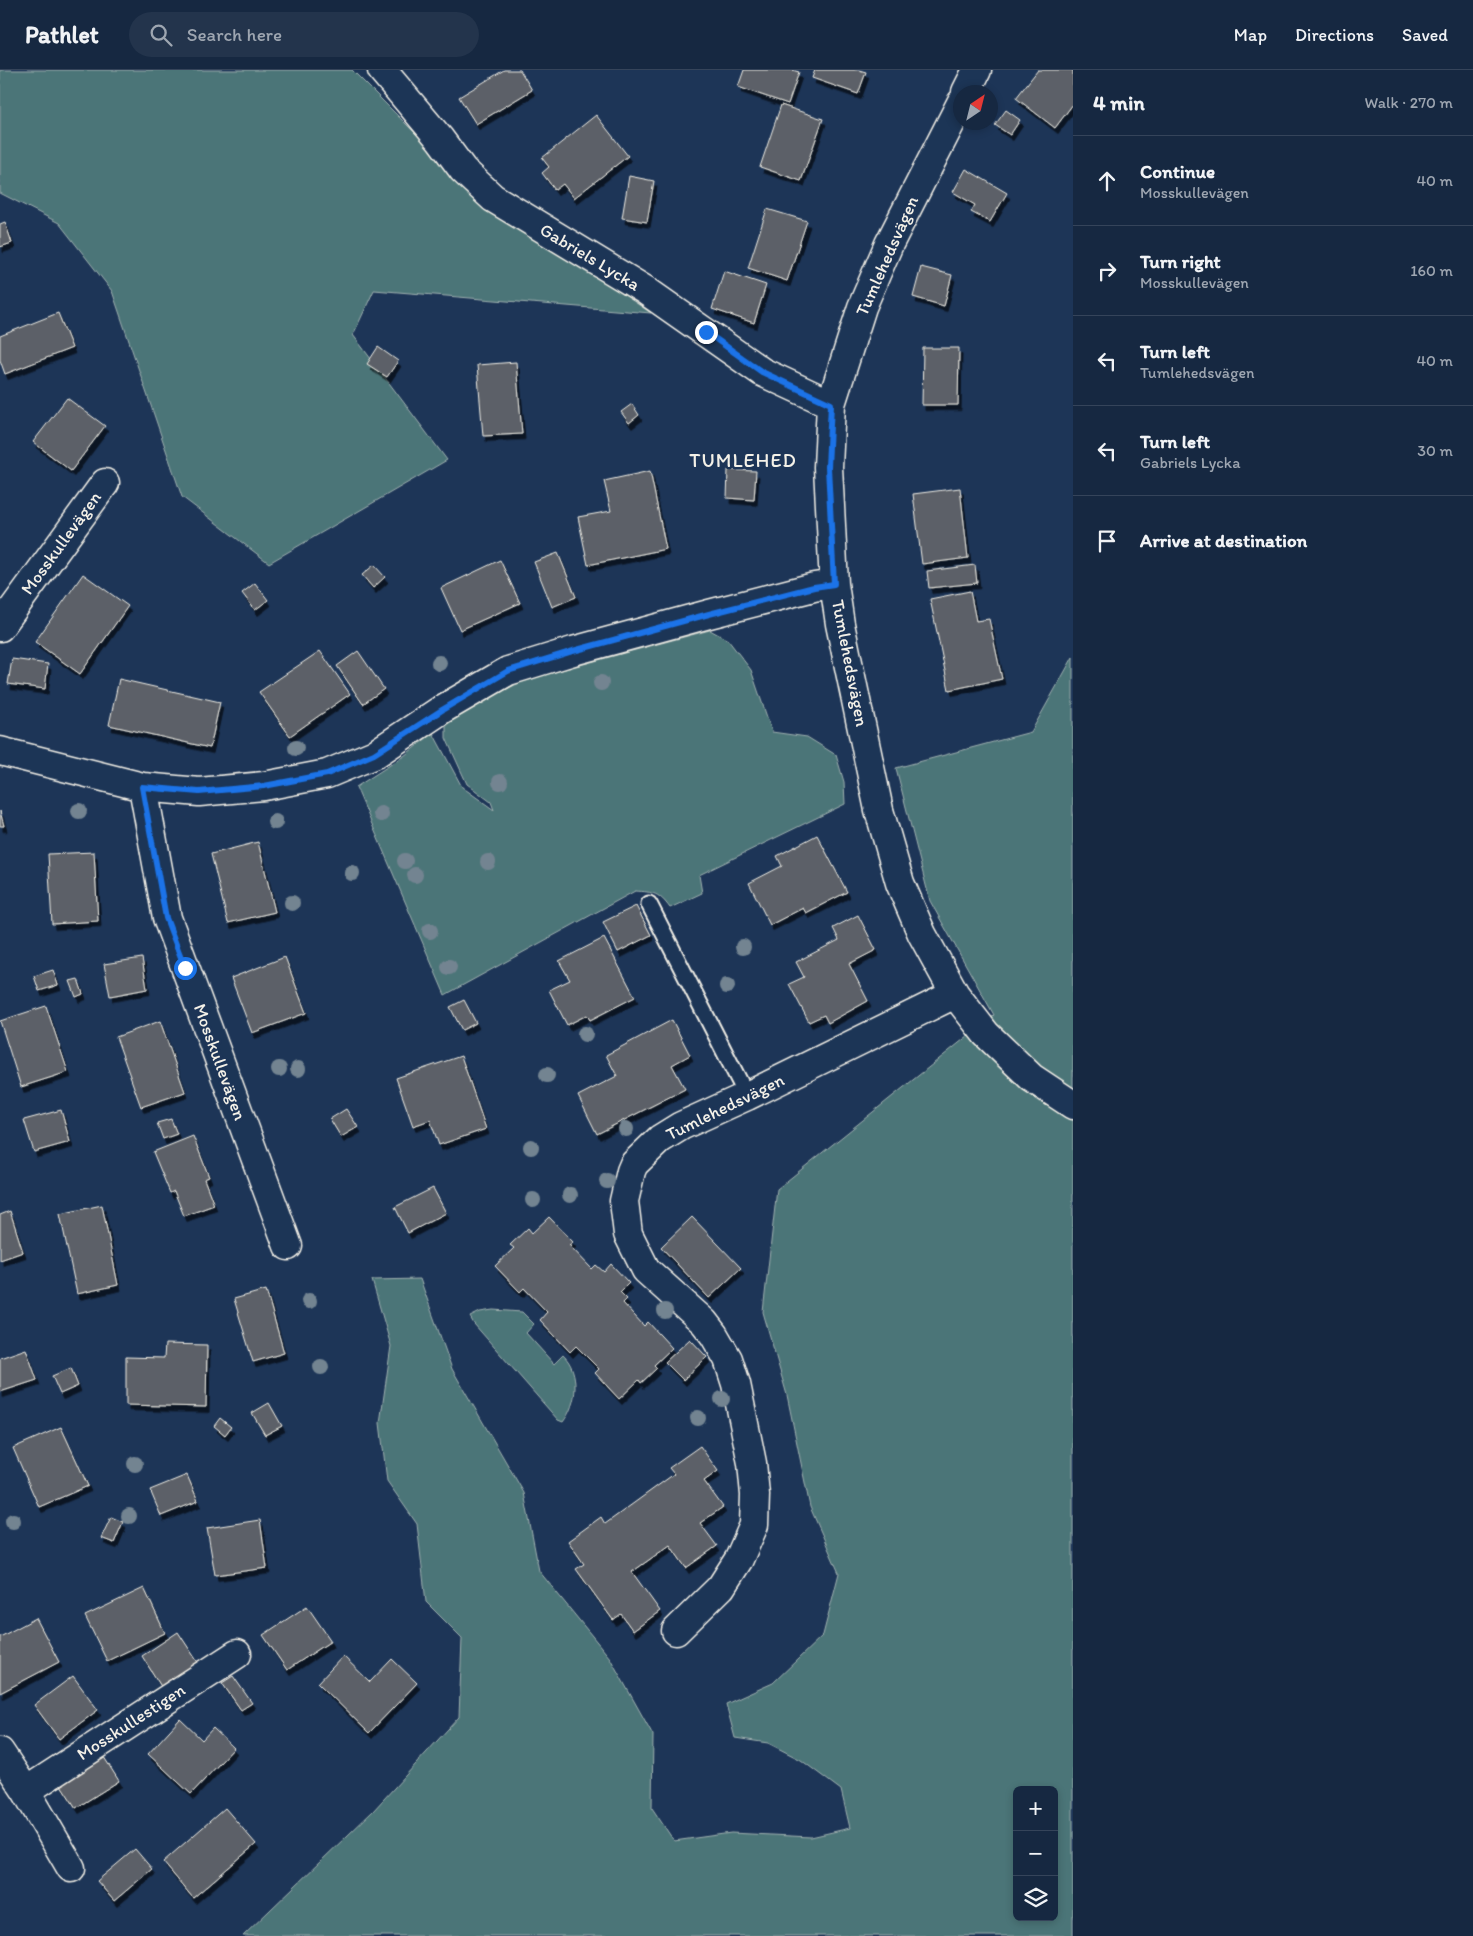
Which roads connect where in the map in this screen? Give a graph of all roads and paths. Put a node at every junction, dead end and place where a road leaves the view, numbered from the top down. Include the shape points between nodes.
1 (382, 70) edge
2 (977, 70) edge
3 (970, 85) edge
4 (953, 117) edge
5 (831, 404) junction
6 (104, 483) dead end
7 (834, 584) junction
8 (0, 627) edge
9 (0, 751) edge
10 (142, 787) junction
11 (649, 904) dead end
12 (955, 994) junction
13 (747, 1096) junction
14 (1073, 1105) edge
15 (288, 1246) dead end
16 (676, 1631) dead end
17 (237, 1654) dead end
18 (0, 1752) edge
19 (26, 1791) junction
20 (71, 1868) dead end

1 - 5 street, Gabriels Lycka via 463,170 493,198 645,290 762,372
2 - 3 street
4 - 5 street, Tumlehedsvägen via 889,244 862,307
5 - 7 street, Tumlehedsvägen via 828,467
6 - 8 street, Mosskullevägen
7 - 10 street via 717,612 508,671 374,754 327,774 264,786 199,792
7 - 12 street, Tumlehedsvägen via 880,810 900,883 922,934
9 - 10 street
10 - 15 street, Mosskullevägen via 166,918
11 - 13 lane
12 - 13 street, Tumlehedsvägen
12 - 14 street, Tumlehedsvägen via 986,1034 1032,1078
13 - 16 street, Tumlehedsvägen via 660,1139 634,1164 624,1201 628,1234 646,1270 704,1322 728,1359 752,1464 754,1525 739,1559 722,1587
17 - 19 street, Mosskullestigen
18 - 19 street
19 - 20 street

